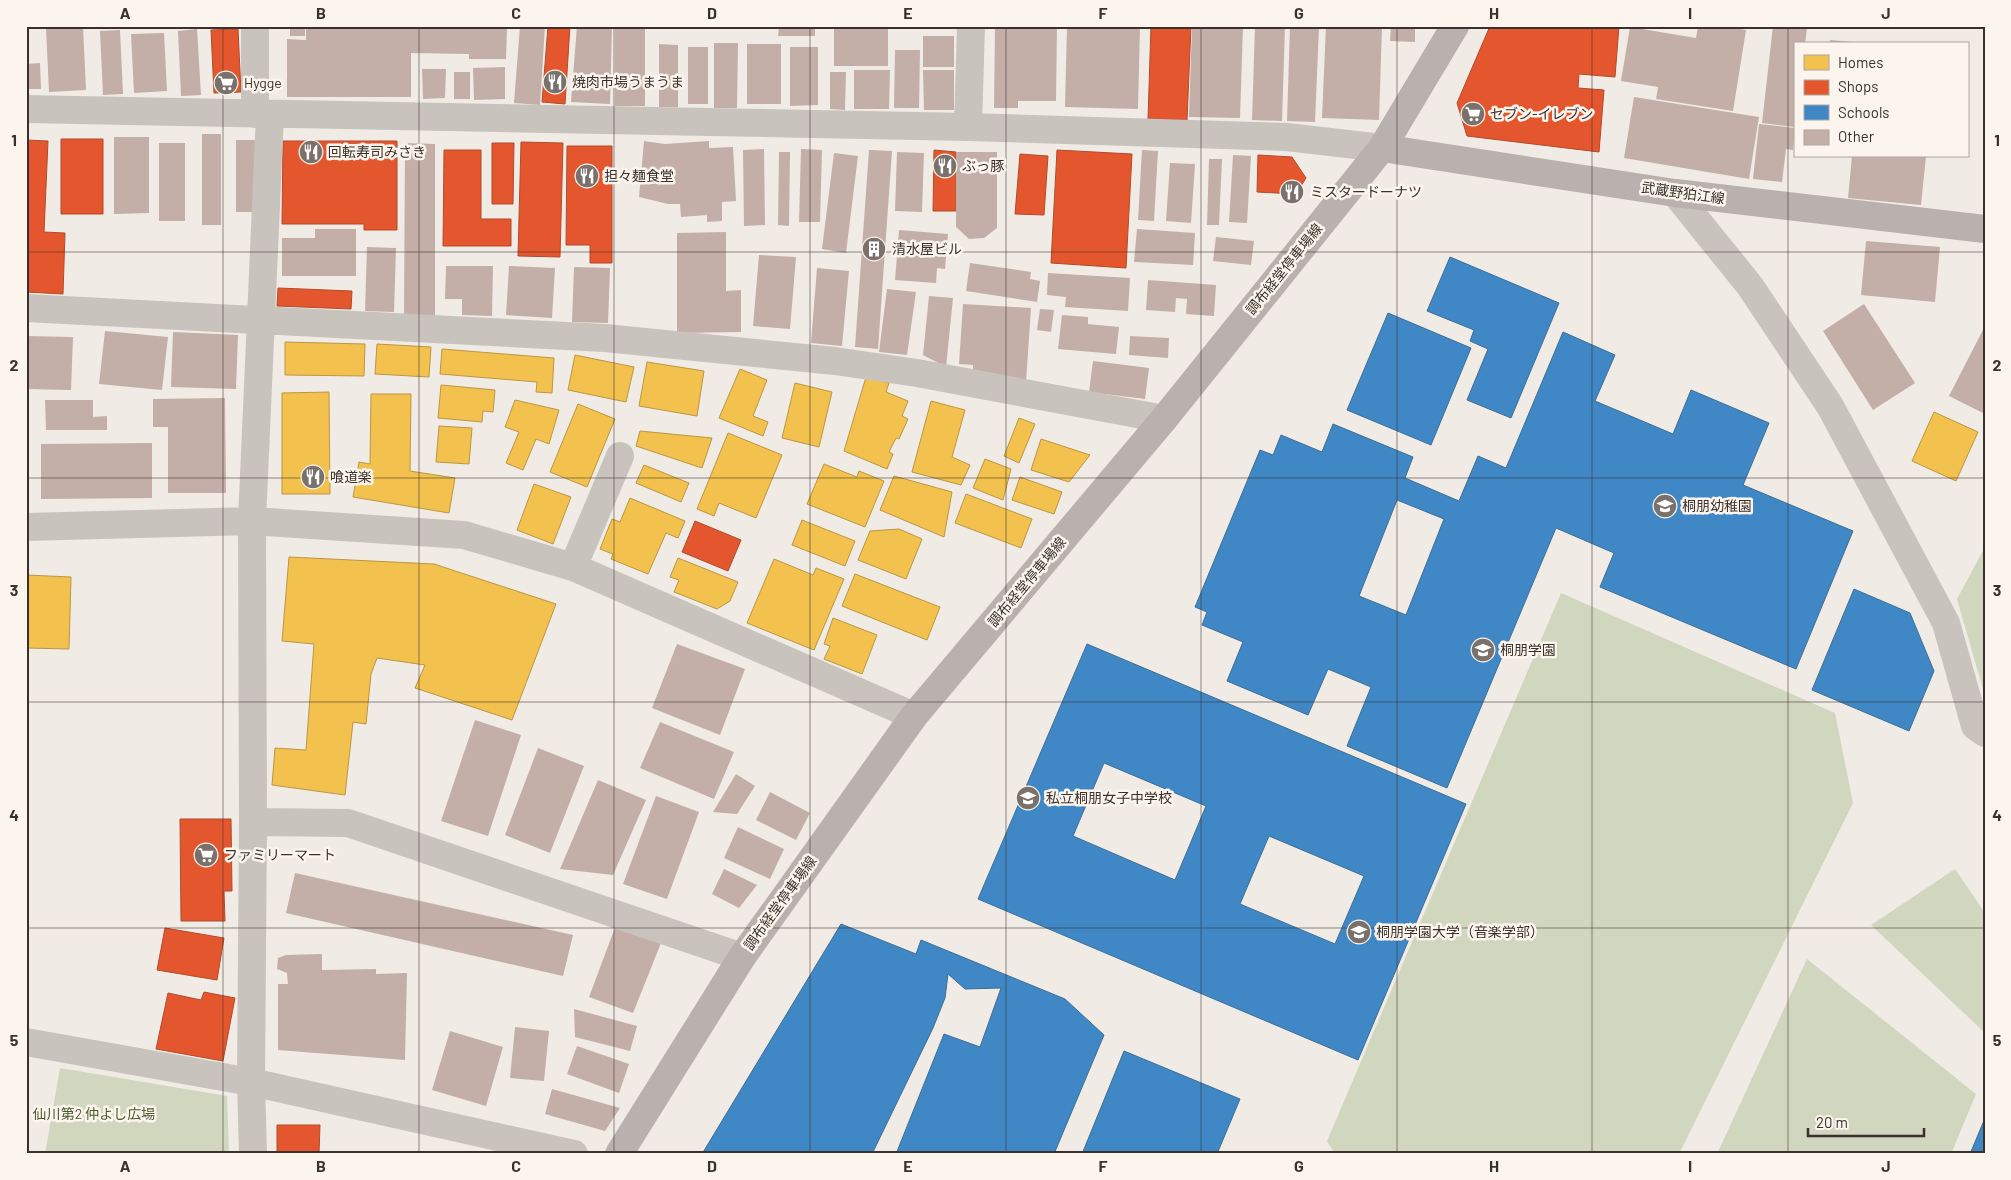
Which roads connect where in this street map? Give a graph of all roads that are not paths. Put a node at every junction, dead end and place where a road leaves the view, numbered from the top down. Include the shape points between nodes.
1 (256, 26) edge
2 (971, 26) edge
3 (1455, 26) edge
4 (26, 109) edge
5 (262, 114) junction
6 (968, 127) junction
7 (1382, 148) junction
8 (1675, 193) junction
9 (1985, 229) edge
10 (26, 308) edge
11 (260, 319) junction
12 (1164, 419) junction
13 (620, 456) dead end
14 (252, 521) junction
15 (26, 527) edge
16 (573, 566) junction
17 (914, 716) junction
18 (1985, 734) edge
19 (253, 822) junction
20 (742, 957) junction
21 (26, 1042) edge
22 (251, 1082) junction
23 (253, 1154) edge
24 (574, 1154) edge
25 (619, 1154) edge

1 - 5 street
2 - 6 street
3 - 7 main road, 調布経堂停車場線
4 - 5 street
5 - 6 street
5 - 11 street
6 - 7 street via 1286,137
7 - 8 main road, 武蔵野狛江線
7 - 12 main road, 調布経堂停車場線
8 - 9 main road, 武蔵野狛江線
8 - 18 street via 1750,286 1830,406 1946,623 1975,726
10 - 11 street
11 - 12 street via 605,338 835,361
11 - 14 street
12 - 17 main road, 調布経堂停車場線
13 - 16 street
14 - 15 street
14 - 16 street via 464,535
14 - 19 street
16 - 17 street
17 - 20 main road, 調布経堂停車場線
19 - 20 street via 348,823
19 - 22 street
20 - 25 main road, 調布経堂停車場線
21 - 22 street
22 - 23 street
22 - 24 street

